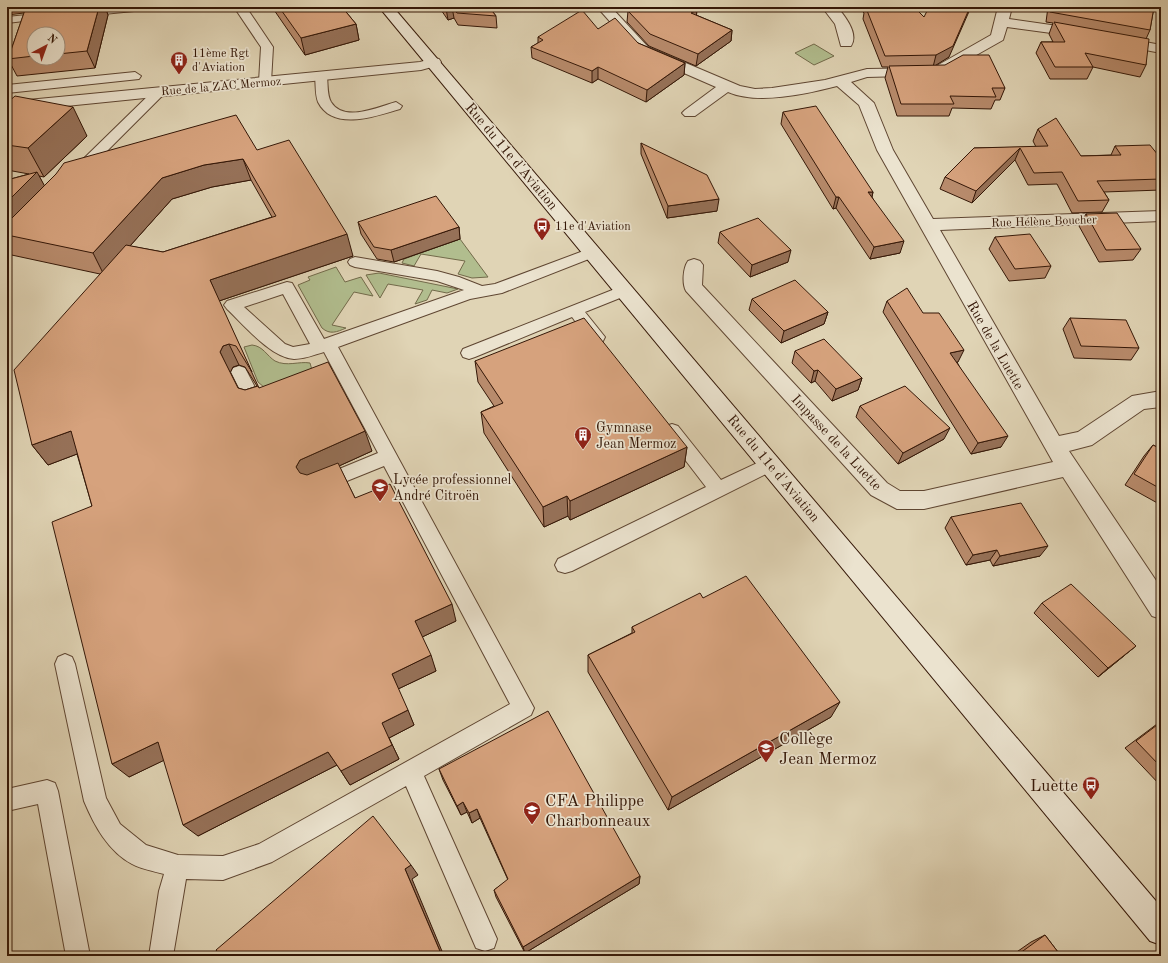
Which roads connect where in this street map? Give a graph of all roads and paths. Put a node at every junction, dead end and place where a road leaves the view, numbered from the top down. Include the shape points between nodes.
1 (144, 7) edge
2 (240, 7) edge
3 (386, 7) edge
4 (604, 7) edge
5 (829, 7) edge
6 (1005, 7) edge
7 (7, 20) edge
8 (1002, 22) junction
9 (846, 43) dead end
10 (1161, 49) edge
11 (434, 62) junction
12 (135, 76) dead end
13 (322, 77) junction
14 (840, 80) junction
15 (265, 82) junction
16 (726, 86) junction
17 (7, 89) edge
18 (159, 92) junction
19 (396, 106) dead end
20 (7, 107) edge
21 (690, 113) dead end
22 (69, 182) edge
23 (1161, 216) edge
24 (927, 226) junction
25 (594, 252) junction
26 (354, 262) dead end
27 (694, 265) dead end
28 (625, 290) junction
29 (481, 292) junction
30 (576, 310) junction
31 (324, 346) junction
32 (605, 347) edge
33 (469, 353) dead end
34 (239, 372) edge
35 (277, 395) edge
36 (1161, 399) edge
37 (664, 421) edge
38 (1054, 446) junction
39 (389, 456) junction
40 (770, 464) junction
41 (1068, 467) junction
42 (315, 486) edge
43 (718, 490) junction
44 (565, 565) dead end
45 (1161, 608) edge
46 (65, 664) dead end
47 (411, 771) junction
48 (7, 800) edge
49 (178, 867) junction
50 (1161, 930) edge
51 (485, 939) dead end
52 (78, 956) edge
53 (161, 956) edge

1 - 7 lane
2 - 15 lane via 267,47
3 - 11 street, Rue du 11e d'Aviation
4 - 16 street via 643,50
5 - 9 street via 847,31
6 - 8 street
8 - 10 street
8 - 14 street via 998,37 936,72 867,73
11 - 13 street, Rue de la ZAC Mermoz via 421,66
11 - 25 street, Rue du 11e d'Aviation
12 - 17 lane
13 - 15 street, Rue de la ZAC Mermoz
13 - 19 lane via 326,104 340,114 366,115
14 - 16 street via 754,94
14 - 24 street, Rue de la Luette via 866,103 885,150
15 - 18 street, Rue de la ZAC Mermoz
16 - 21 street
18 - 20 street, Rue de la ZAC Mermoz
18 - 22 lane
23 - 24 street, Rue Hélène Boucher
24 - 38 street, Rue de la Luette
25 - 28 street, Rue du 11e d'Aviation
25 - 29 lane via 497,289
26 - 29 lane via 451,279 467,283
27 - 41 street, Impasse de la Luette via 693,287 879,489 897,500 924,500
28 - 30 lane
28 - 40 street, Rue du 11e d'Aviation
29 - 31 lane via 468,294
30 - 32 lane
30 - 33 lane
31 - 31 lane via 287,287 232,305 279,348 292,353 306,352
31 - 39 lane via 336,374
34 - 35 lane via 254,404
36 - 38 street via 1139,402 1084,439
37 - 43 lane
38 - 41 street, Rue de la Luette
39 - 42 lane
39 - 47 lane via 523,708
40 - 43 lane
40 - 50 street, Rue du 11e d'Aviation
41 - 45 street, Rue de la Luette
43 - 44 lane
46 - 49 lane via 96,801 112,832 139,855
47 - 49 lane via 264,854 223,868
47 - 51 lane
48 - 52 lane via 47,791
49 - 53 lane via 171,891

